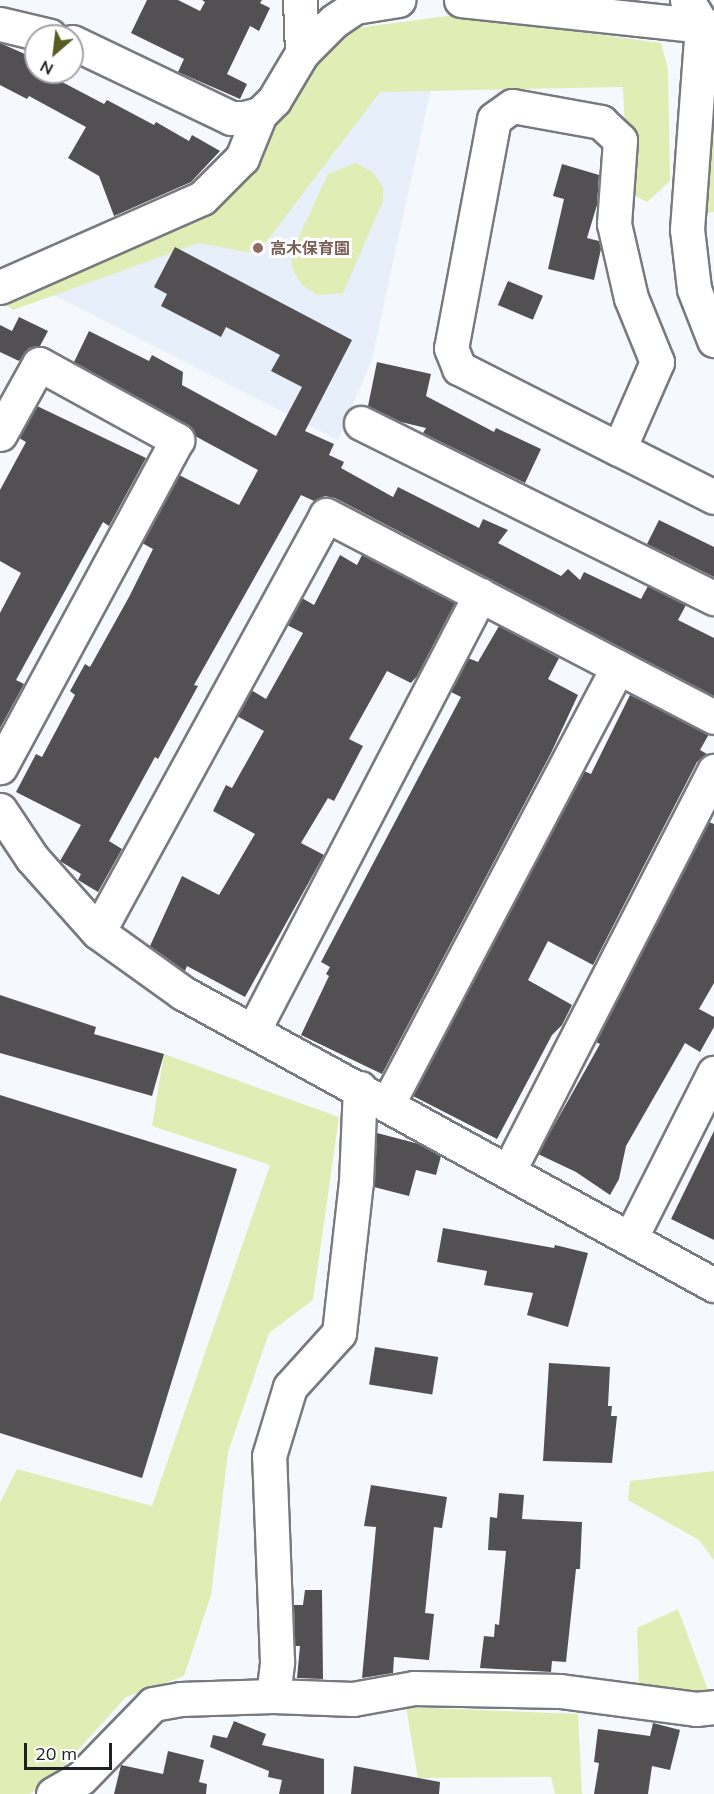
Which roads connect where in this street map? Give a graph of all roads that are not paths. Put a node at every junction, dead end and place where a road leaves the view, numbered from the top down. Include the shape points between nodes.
1 (300, 0) edge
2 (398, 0) edge
3 (461, 0) edge
4 (701, 17) edge
5 (0, 24) edge
6 (24, 30) edge
7 (84, 48) edge
8 (302, 53) junction
9 (260, 114) junction
10 (0, 287) edge
11 (714, 340) edge
12 (361, 423) dead end
13 (0, 434) edge
14 (619, 449) junction
15 (714, 497) edge
16 (480, 596) junction
17 (714, 598) edge
18 (618, 667) junction
19 (714, 717) edge
20 (0, 767) edge
21 (714, 771) edge
22 (0, 810) edge
23 (98, 932) junction
24 (253, 1031) junction
25 (714, 1073) edge
26 (374, 1096) junction
27 (509, 1170) junction
28 (631, 1237) junction
29 (714, 1285) edge
30 (273, 1696) junction
31 (714, 1707) edge
32 (53, 1794) edge

1 - 8 street
2 - 8 street via 355,7 318,34
3 - 4 street
4 - 11 street via 687,229 694,289
5 - 6 street
7 - 9 street via 231,118
8 - 9 street via 274,100
9 - 10 street via 242,158 202,198
12 - 17 street
13 - 20 street via 39,364 177,440
14 - 14 street via 459,368 451,348 494,119 512,106 601,122 620,140 614,224 631,298 657,362
14 - 15 street
16 - 18 street
16 - 23 street via 326,515
16 - 24 street
18 - 19 street
18 - 26 street
21 - 27 street
22 - 23 street via 32,858
23 - 24 street via 183,993
24 - 26 street
25 - 28 street
26 - 27 street
26 - 30 street via 356,1182 339,1333 290,1388 269,1456 277,1661
27 - 28 street
28 - 29 street
30 - 31 street via 353,1699 414,1688 560,1691 696,1709
30 - 32 street via 153,1704 81,1778

